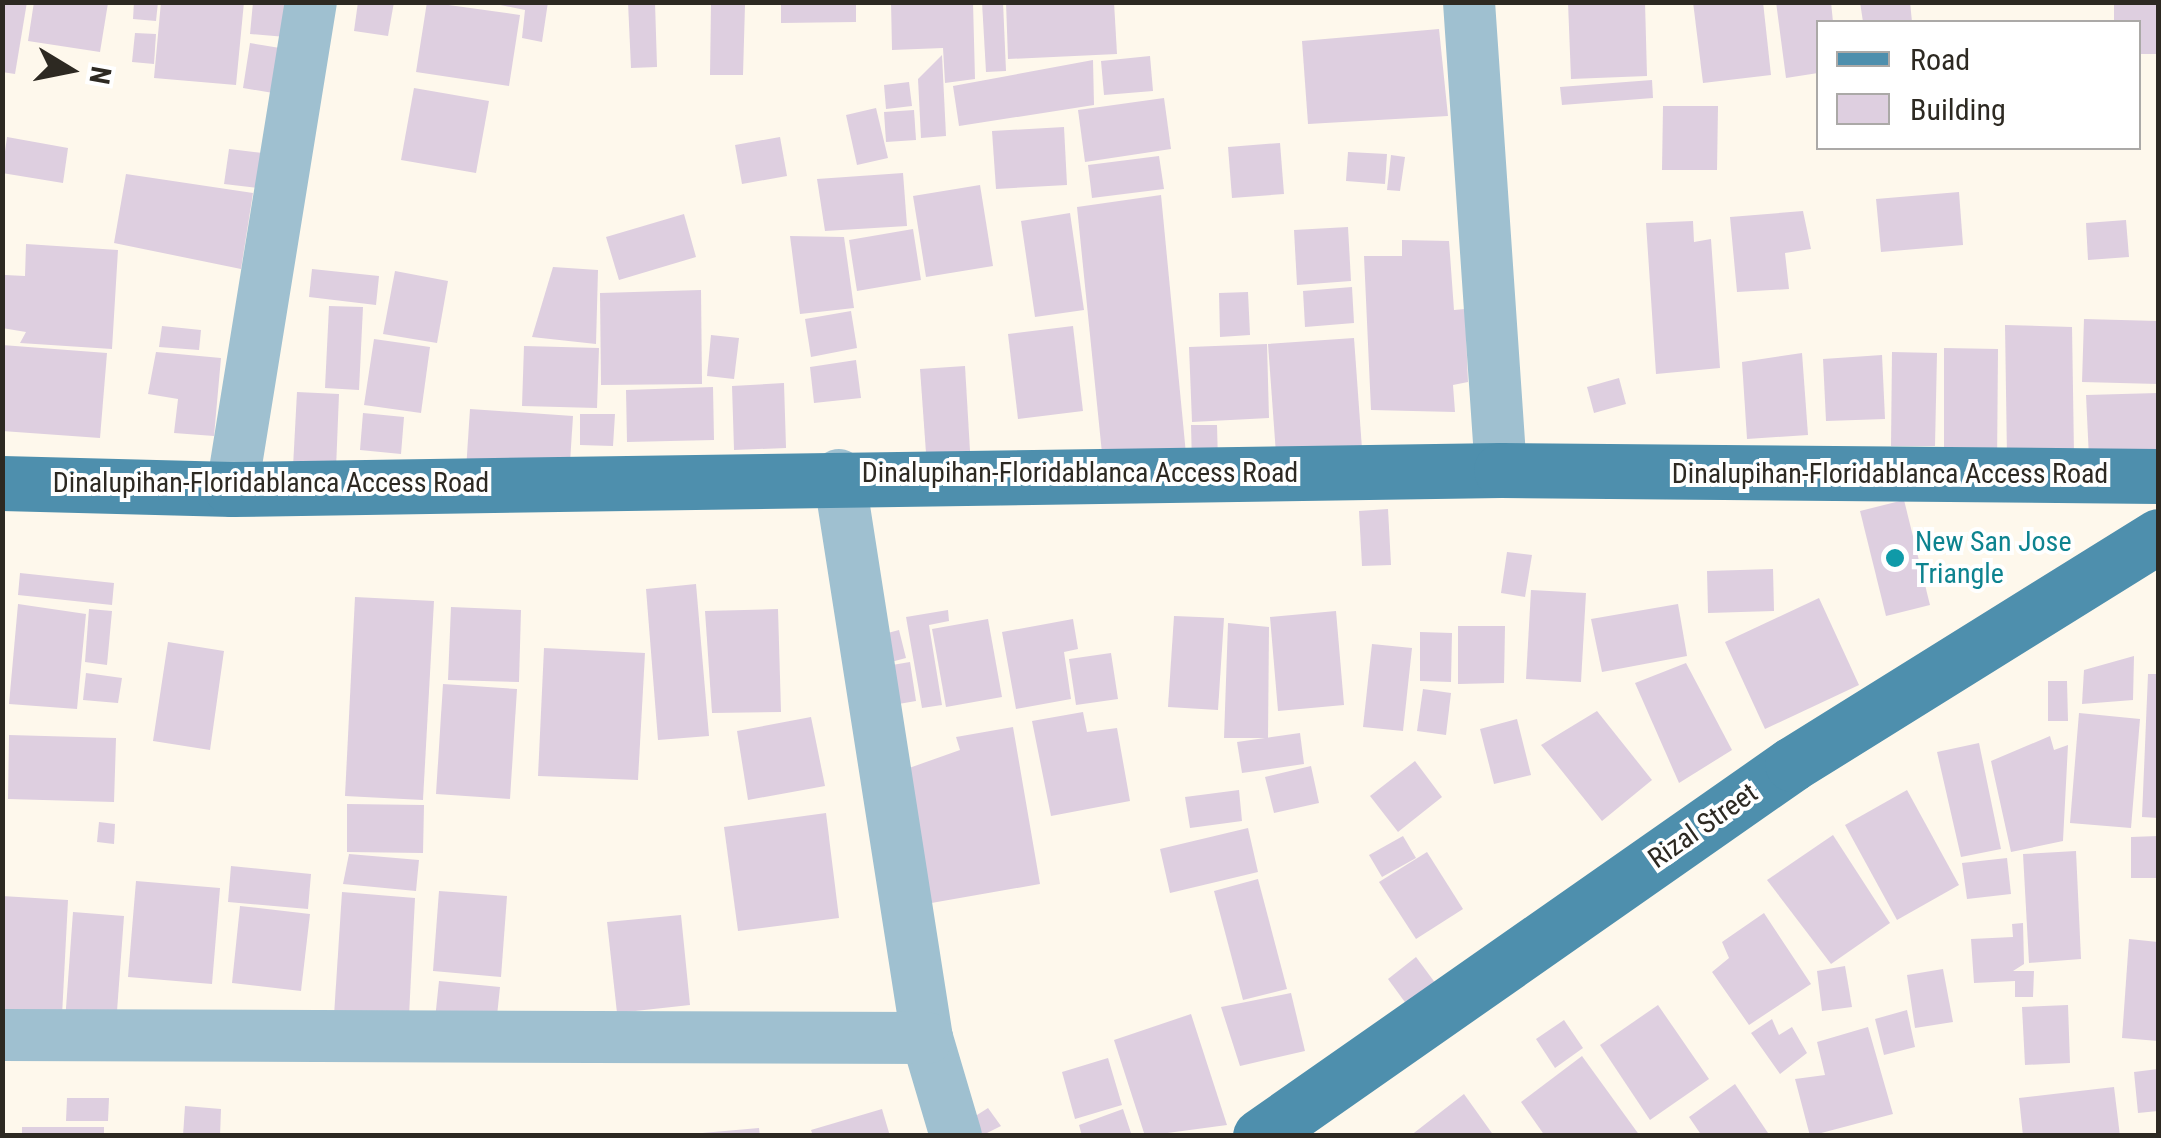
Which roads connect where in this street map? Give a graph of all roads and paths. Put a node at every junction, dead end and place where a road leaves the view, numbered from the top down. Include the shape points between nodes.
1 (311, 2) edge
2 (1469, 2) edge
3 (1501, 470) junction
4 (839, 475) junction
5 (2158, 476) edge
6 (2, 483) edge
7 (232, 489) junction
8 (2158, 536) edge
9 (2, 1035) edge
10 (927, 1038) junction
11 (956, 1136) edge
12 (1260, 1136) edge

1 - 7 street
2 - 3 street
3 - 4 main road, Dinalupihan-Floridablanca Access Road
3 - 5 main road, Dinalupihan-Floridablanca Access Road
4 - 7 main road, Dinalupihan-Floridablanca Access Road
4 - 10 street
6 - 7 main road, Dinalupihan-Floridablanca Access Road
8 - 12 main road, Rizal Street via 1792,764
9 - 10 street
10 - 11 street

